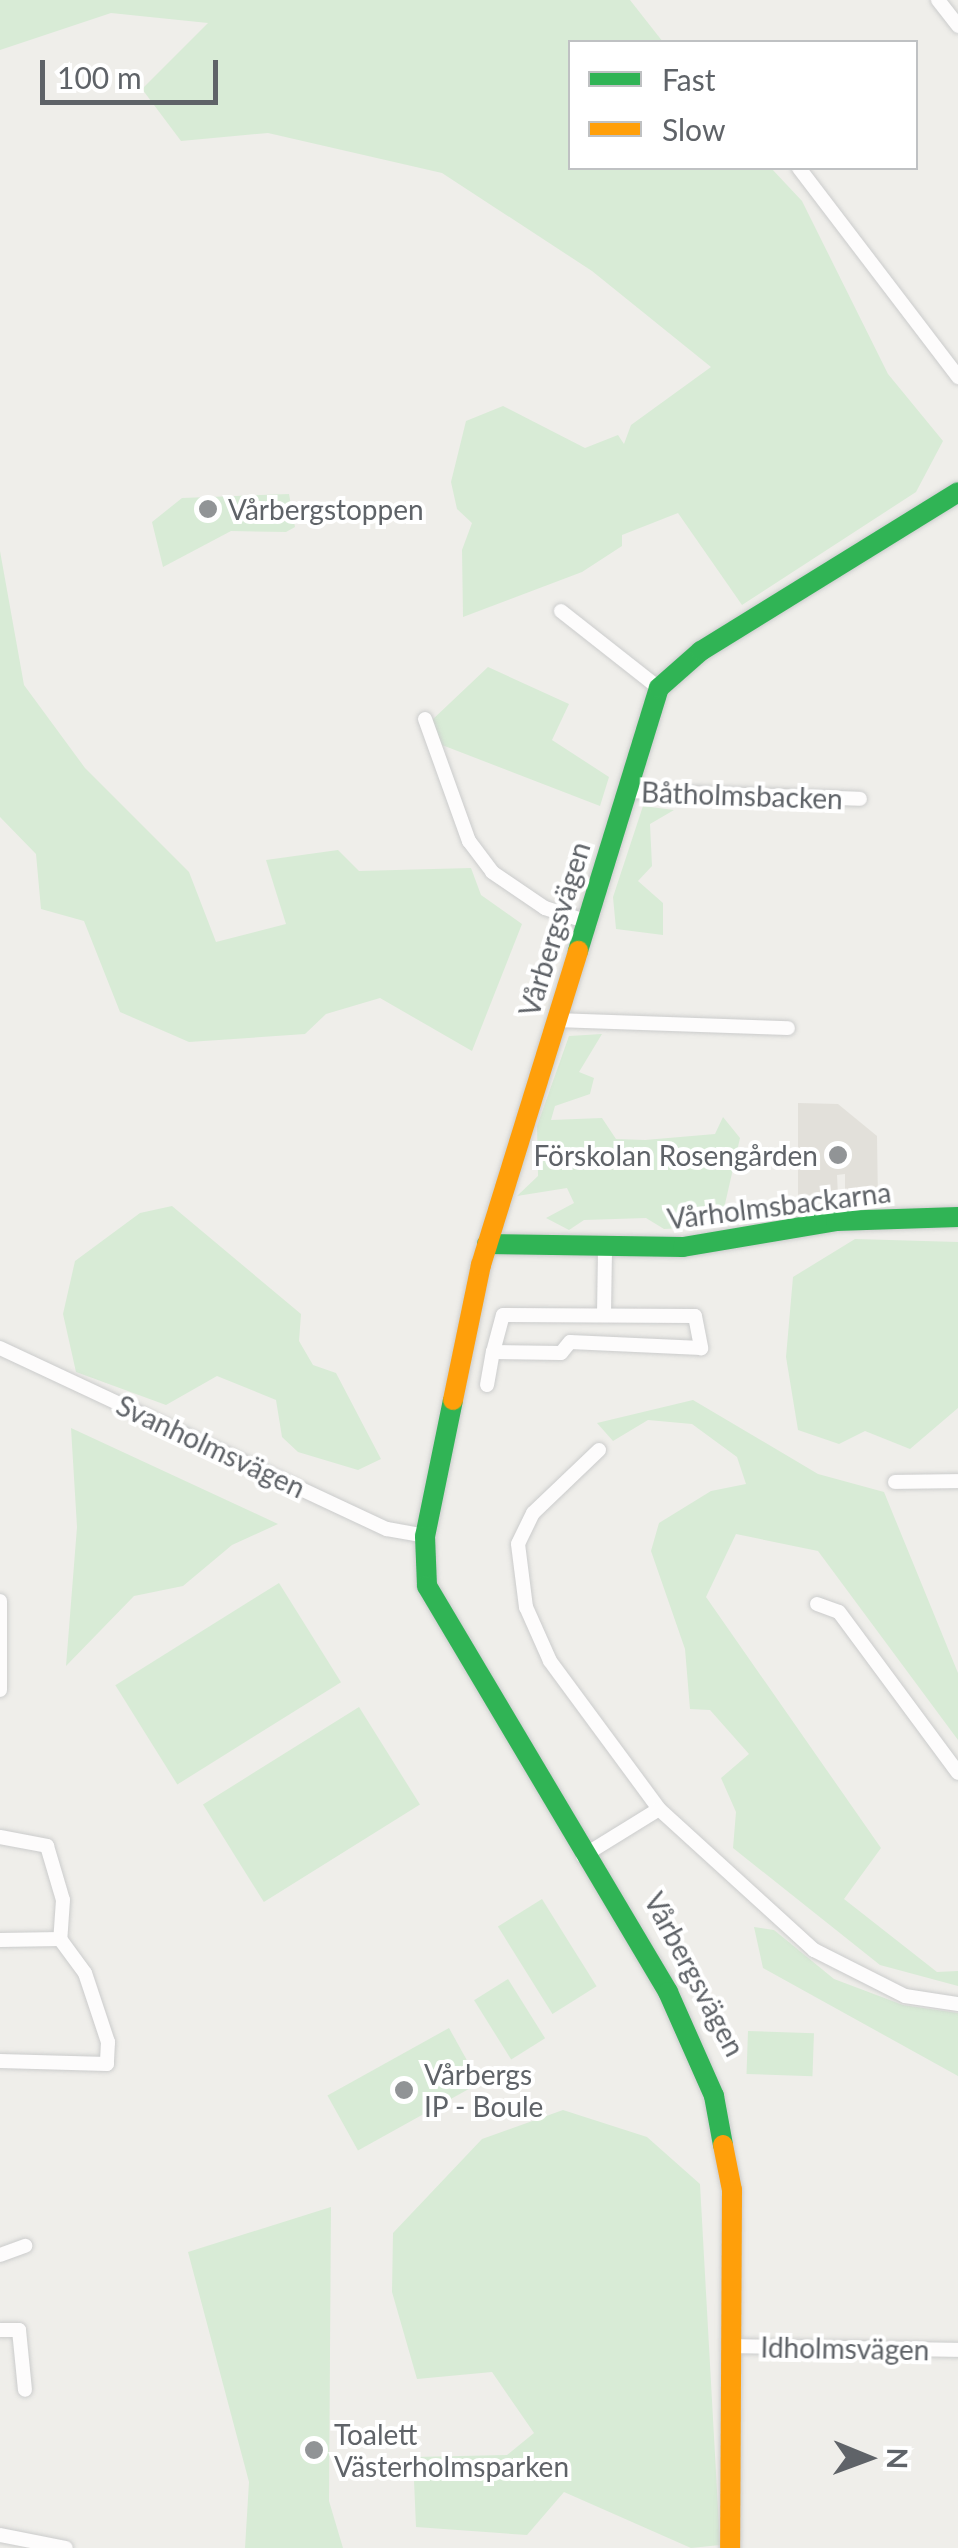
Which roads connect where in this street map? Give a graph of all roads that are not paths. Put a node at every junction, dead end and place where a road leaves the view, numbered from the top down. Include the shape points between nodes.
1 (938, 0) edge
2 (958, 26) edge
3 (801, 170) edge
4 (958, 378) edge
5 (958, 492) edge
6 (561, 612) dead end
7 (660, 688) junction
8 (426, 718) dead end
9 (624, 791) junction
10 (860, 799) dead end
11 (585, 921) junction
12 (555, 1020) junction
13 (788, 1028) dead end
14 (958, 1217) edge
15 (487, 1244) junction
16 (605, 1246) junction
17 (604, 1314) junction
18 (0, 1348) edge
19 (493, 1352) junction
20 (487, 1385) dead end
21 (599, 1450) dead end
22 (958, 1481) edge
23 (894, 1482) dead end
24 (425, 1536) junction
25 (0, 1601) edge
26 (816, 1604) dead end
27 (0, 1690) edge
28 (958, 1773) edge
29 (659, 1809) junction
30 (0, 1837) edge
31 (588, 1853) junction
32 (60, 1939) junction
33 (0, 1940) edge
34 (958, 2004) edge
35 (0, 2061) edge
36 (25, 2246) dead end
37 (0, 2254) edge
38 (0, 2330) edge
39 (739, 2346) junction
40 (958, 2350) edge
41 (25, 2390) dead end
42 (0, 2536) edge
43 (66, 2548) edge
44 (730, 2548) edge
45 (744, 2548) edge

1 - 2 street
3 - 4 street
5 - 7 street, Vårbergsvägen via 692,658
6 - 7 street
7 - 9 street, Vårbergsvägen
8 - 11 street via 469,841 492,872 545,908
9 - 10 street, Båtholmsbacken
9 - 11 street, Vårbergsvägen
11 - 12 street, Vårbergsvägen
12 - 13 street
12 - 15 street, Vårbergsvägen
14 - 16 street, Vårholmsbackarna
15 - 16 street, Vårholmsbackarna
15 - 24 street, Vårbergsvägen
16 - 17 street
17 - 19 street via 504,1315
17 - 19 street via 695,1316 700,1348 570,1342 561,1352
18 - 24 street, Svanholmsvägen via 387,1528
19 - 20 street
21 - 29 street via 533,1513 517,1560 550,1661
22 - 23 street
24 - 31 street, Vårbergsvägen via 440,1620
25 - 27 street
26 - 28 street via 839,1612
29 - 31 street
29 - 34 street via 845,1972 905,1996
30 - 32 street via 47,1846 63,1900
31 - 39 street, Vårbergsvägen via 677,1987 725,2093 745,2189
32 - 33 street
32 - 35 street via 98,2002 107,2064
36 - 37 street
38 - 41 street via 19,2330
39 - 40 street, Idholmsvägen
39 - 44 street, Vårbergsvägen
39 - 45 street, Vårbergsvägen
42 - 43 street

